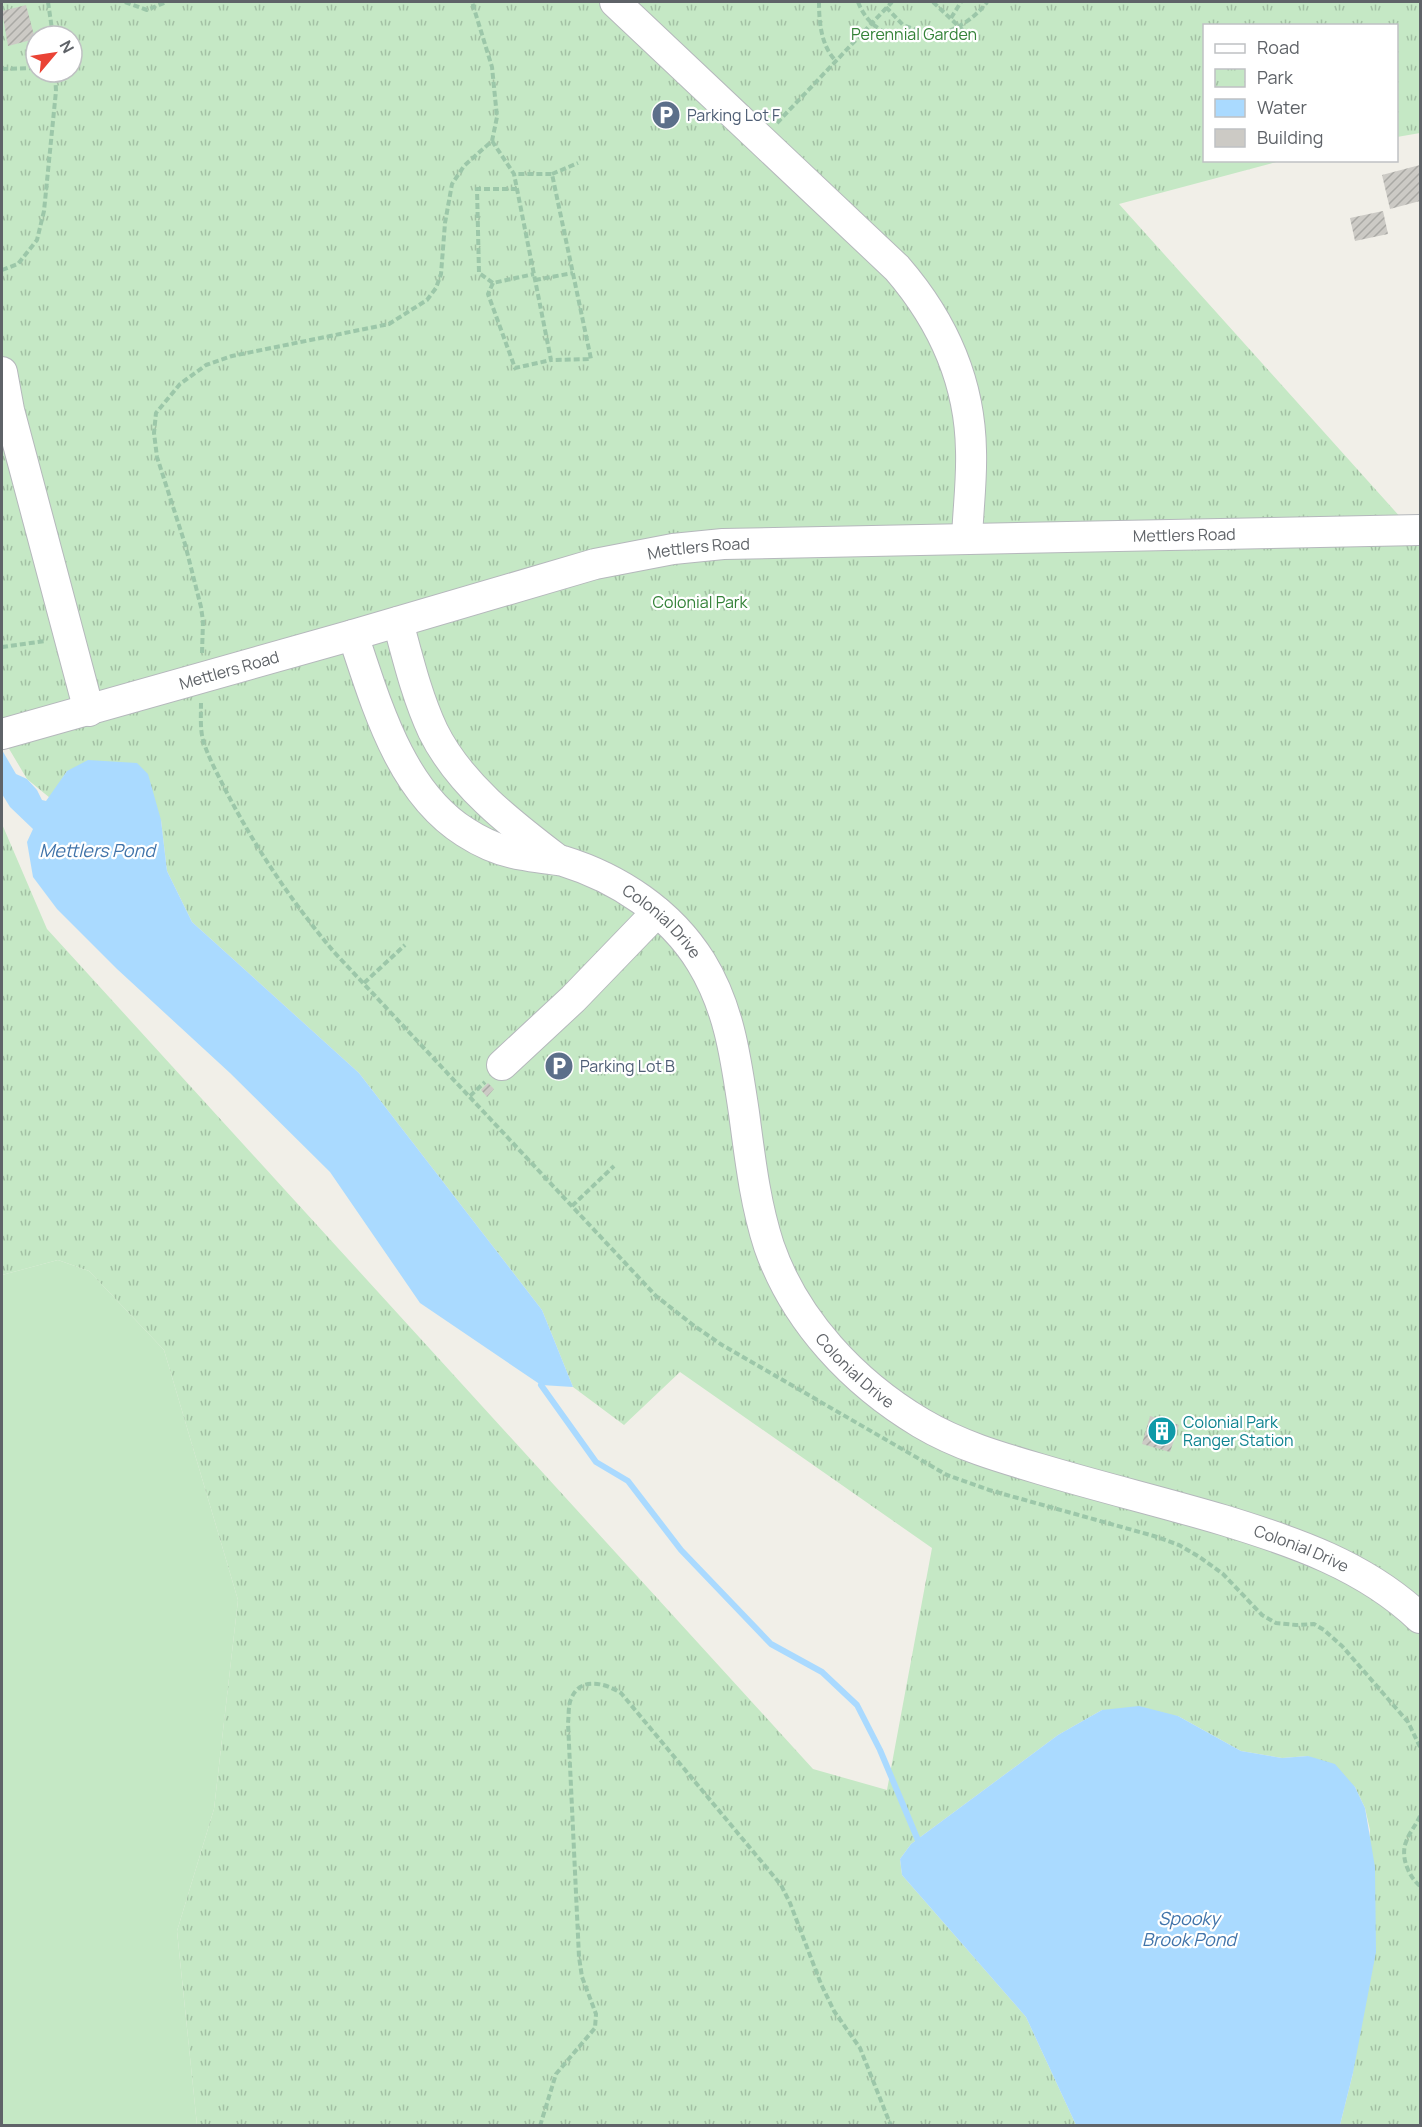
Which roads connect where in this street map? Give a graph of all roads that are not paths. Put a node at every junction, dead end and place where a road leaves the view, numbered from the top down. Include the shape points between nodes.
1 (615, 2) edge
2 (2, 372) edge
3 (1420, 530) edge
4 (967, 539) junction
5 (398, 622) junction
6 (353, 635) junction
7 (89, 711) junction
8 (3, 734) edge
9 (560, 860) junction
10 (657, 912) junction
11 (502, 1065) dead end
12 (1420, 1618) edge

1 - 4 street via 917,291 949,348 967,412 971,451
2 - 7 street
3 - 4 street, Mettlers Road
4 - 5 street, Mettlers Road via 723,544 673,549 595,564
5 - 6 street, Mettlers Road
5 - 9 street, Colonial Drive via 423,708 451,761 493,806
6 - 7 street, Mettlers Road
6 - 9 street, Colonial Drive via 384,725 419,787 441,812 462,831 488,844 518,855
7 - 8 street, Mettlers Road
9 - 10 street, Colonial Drive via 618,884
10 - 11 street
10 - 12 street, Colonial Drive via 699,958 716,988 728,1022 758,1203 774,1257 811,1325 854,1373 901,1410 947,1437 1007,1459 1307,1548 1367,1577

